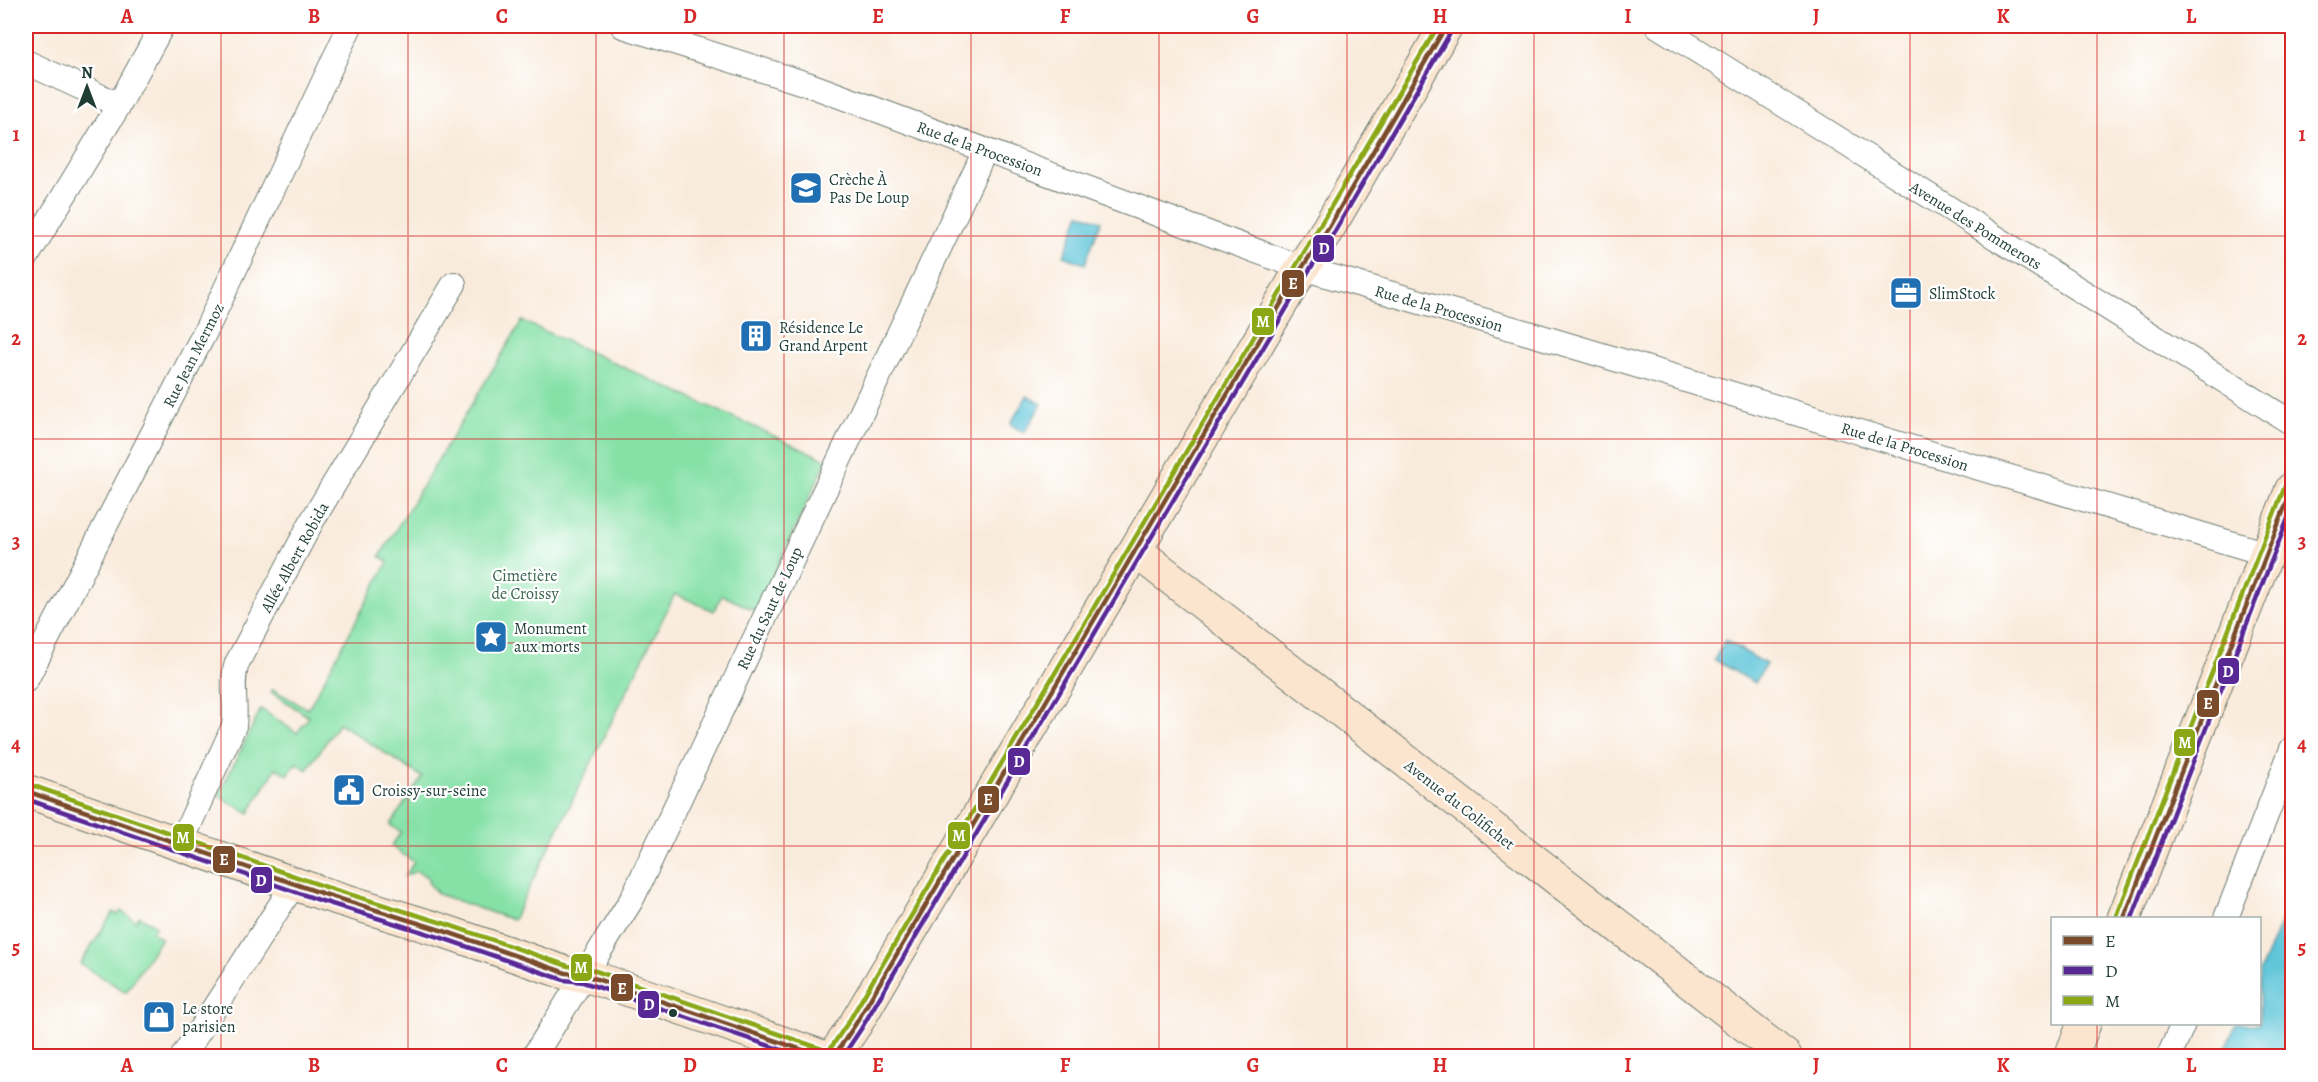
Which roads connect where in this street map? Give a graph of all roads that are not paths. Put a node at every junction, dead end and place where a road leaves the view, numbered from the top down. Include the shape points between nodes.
1 (162, 26) edge
2 (350, 26) edge
3 (623, 26) edge
4 (1446, 26) edge
5 (1659, 26) edge
6 (26, 62) edge
7 (119, 105) junction
8 (986, 151) junction
9 (26, 258) edge
10 (1302, 268) junction
11 (453, 284) dead end
12 (2292, 423) edge
13 (2292, 489) edge
14 (1136, 551) junction
15 (2267, 554) junction
16 (26, 680) edge
17 (2292, 749) edge
18 (26, 791) edge
19 (180, 845) junction
20 (294, 884) junction
21 (2124, 917) edge
22 (2226, 917) edge
23 (585, 975) junction
24 (2083, 1025) edge
25 (2182, 1025) edge
26 (183, 1056) edge
27 (534, 1056) edge
28 (820, 1056) edge
29 (834, 1056) edge
30 (1785, 1056) edge
31 (2071, 1056) edge
32 (2169, 1056) edge

1 - 7 street
2 - 16 street, Rue Jean Mermoz via 208,327
3 - 8 street, Rue de la Procession via 810,85
4 - 10 main road
5 - 12 street, Avenue des Pommerots
6 - 7 street
7 - 9 street
8 - 10 street, Rue de la Procession
8 - 23 street, Rue du Saut de Loup via 632,899
10 - 14 main road
10 - 15 street, Rue de la Procession
11 - 19 street, Allée Albert Robida via 312,521 237,663 234,726
13 - 15 main road
14 - 29 main road
14 - 30 main road, Avenue du Colifichet
15 - 21 main road
17 - 22 street
18 - 19 main road
19 - 20 main road
20 - 23 main road via 566,973
20 - 26 street
23 - 27 street, Rue du Saut de Loup
23 - 28 main road
24 - 31 main road
25 - 32 street

